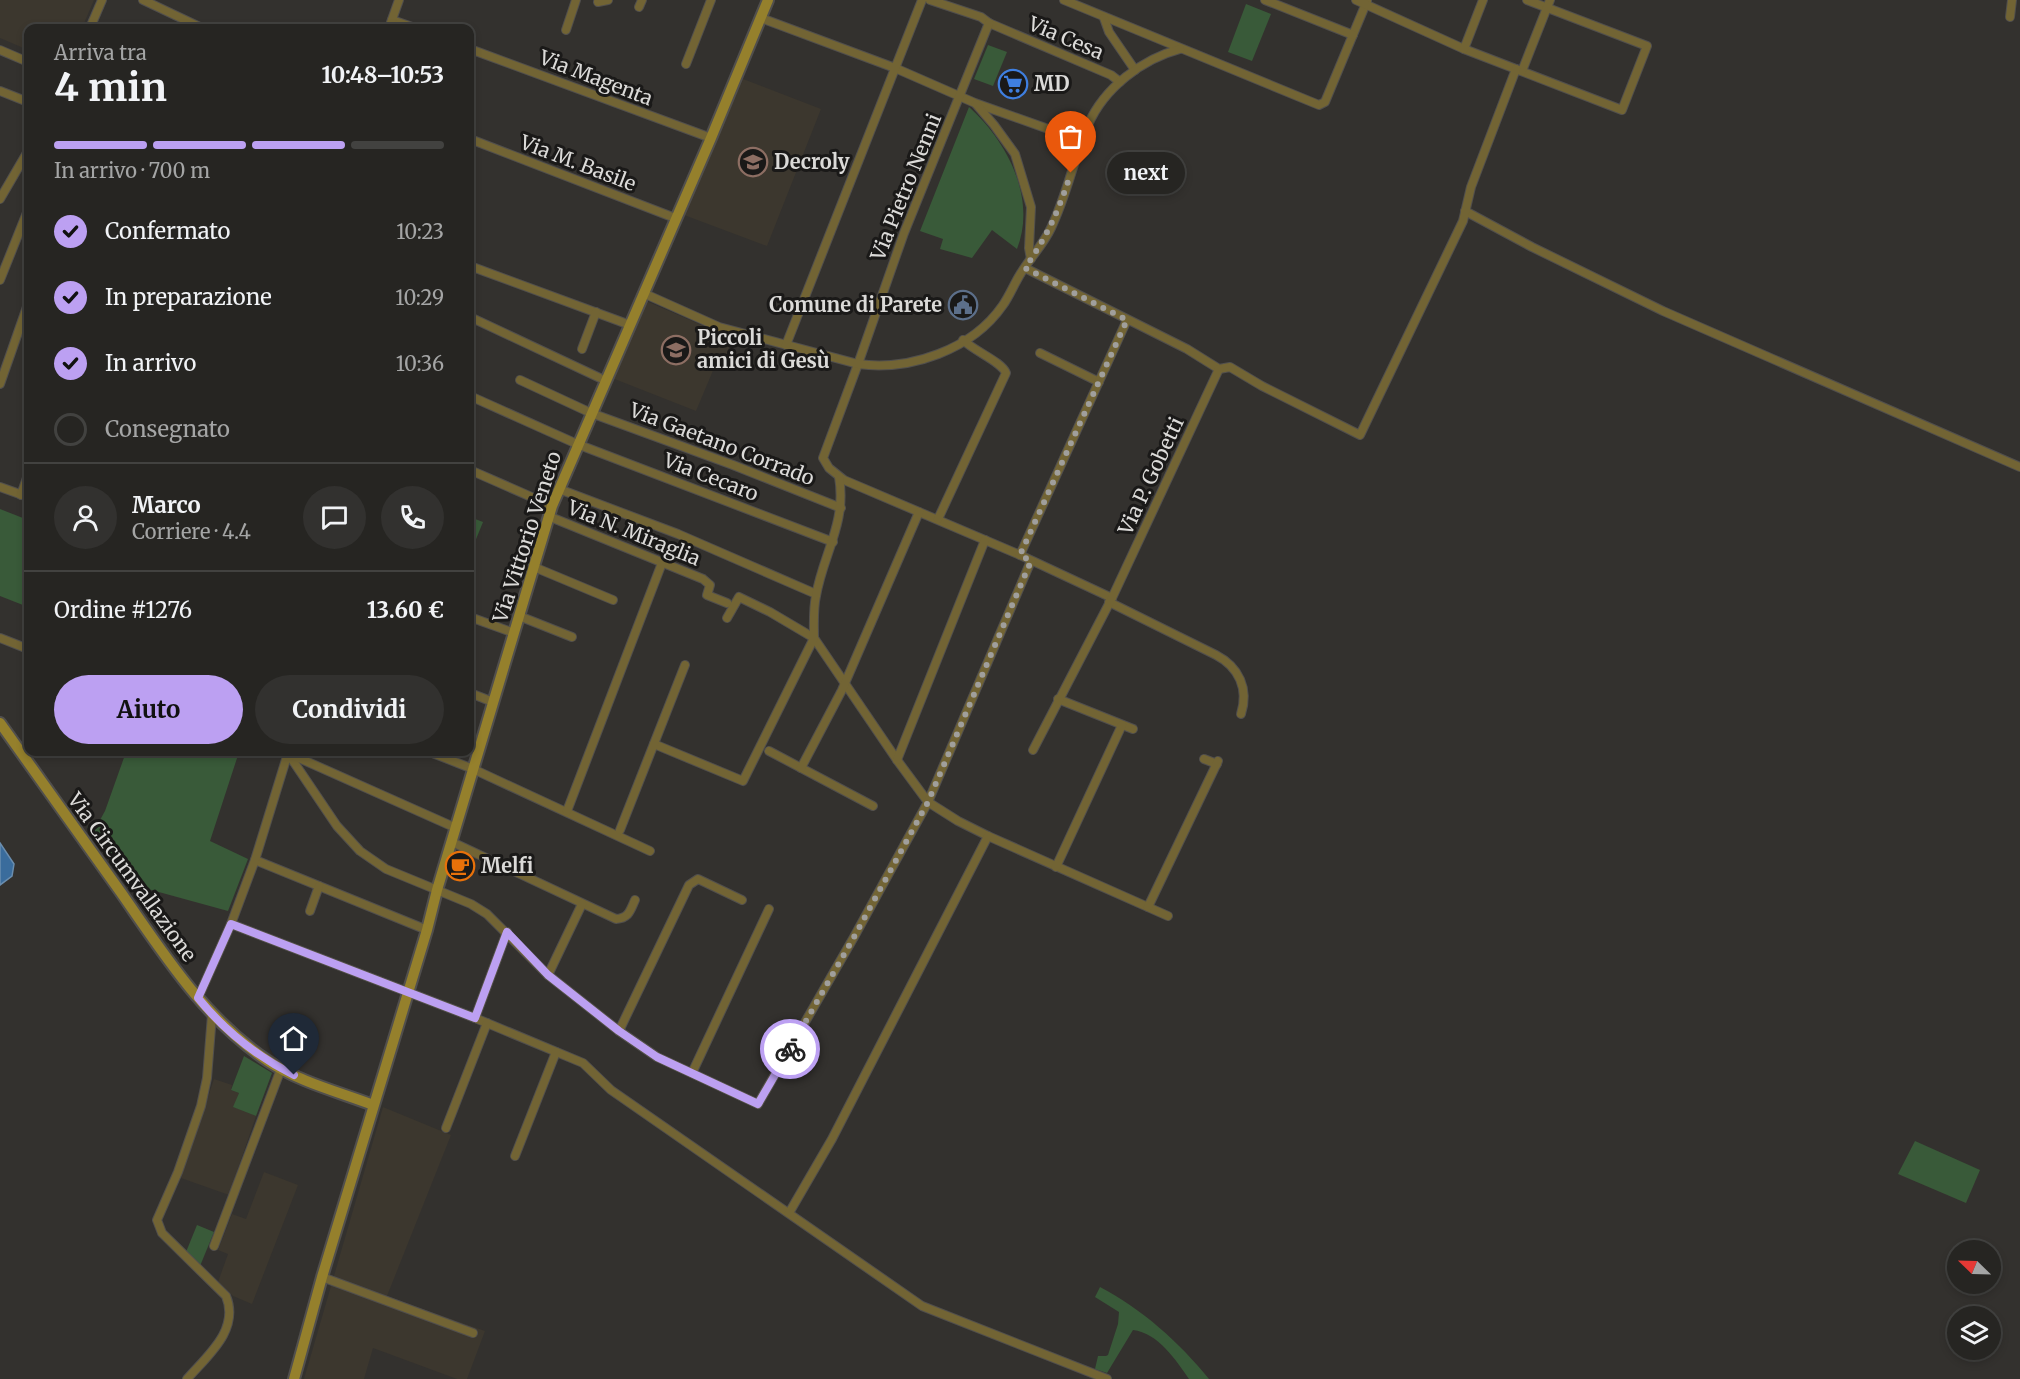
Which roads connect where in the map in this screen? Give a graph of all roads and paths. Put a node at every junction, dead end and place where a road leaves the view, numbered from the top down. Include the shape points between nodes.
1 (102, 0) edge
2 (143, 0) edge
3 (399, 0) edge
4 (576, 0) edge
5 (608, 0) edge
6 (711, 0) edge
7 (768, 0) edge
8 (922, 0) edge
9 (930, 0) edge
10 (1064, 0) edge
11 (1265, 0) edge
12 (1356, 0) edge
13 (1483, 0) edge
14 (1527, 0) edge
15 (2012, 0) edge
16 (598, 2) dead end
17 (1367, 2) edge
18 (1548, 4) edge
19 (2010, 17) dead end
20 (761, 18) junction
21 (1104, 18) junction
22 (989, 23) junction
23 (92, 24) edge
24 (194, 24) edge
25 (391, 24) edge
26 (566, 30) dead end
27 (1353, 35) junction
28 (1180, 49) junction
29 (1464, 49) junction
30 (0, 50) edge
31 (474, 50) edge
32 (24, 60) edge
33 (686, 64) dead end
34 (895, 68) junction
35 (1135, 70) junction
36 (1519, 70) junction
37 (1120, 82) junction
38 (0, 91) edge
39 (961, 95) junction
40 (24, 100) edge
41 (975, 103) junction
42 (711, 138) junction
43 (474, 141) edge
44 (1082, 141) junction
45 (24, 158) edge
46 (0, 199) edge
47 (1466, 211) junction
48 (675, 218) junction
49 (24, 220) edge
50 (1031, 259) junction
51 (474, 267) edge
52 (1025, 268) junction
53 (0, 280) edge
54 (643, 293) junction
55 (596, 312) junction
56 (24, 315) edge
57 (474, 319) edge
58 (1127, 320) junction
59 (630, 324) junction
60 (963, 340) junction
61 (786, 345) junction
62 (582, 350) dead end
63 (1040, 353) dead end
64 (858, 364) junction
65 (1219, 369) junction
66 (520, 380) dead end
67 (603, 380) junction
68 (1099, 382) junction
69 (0, 384) edge
70 (474, 398) edge
71 (591, 412) junction
72 (577, 444) junction
73 (2020, 466) edge
74 (474, 472) edge
75 (839, 477) junction
76 (0, 487) edge
77 (559, 489) junction
78 (24, 496) edge
79 (842, 508) junction
80 (550, 511) junction
81 (920, 512) junction
82 (938, 519) junction
83 (985, 540) junction
84 (833, 542) junction
85 (1020, 555) junction
86 (1031, 561) junction
87 (662, 563) junction
88 (534, 567) junction
89 (816, 594) junction
90 (613, 600) dead end
91 (1111, 600) junction
92 (727, 603) dead end
93 (519, 616) junction
94 (474, 618) edge
95 (727, 618) dead end
96 (514, 633) junction
97 (572, 637) dead end
98 (0, 638) edge
99 (814, 638) junction
100 (24, 647) edge
101 (685, 665) dead end
102 (844, 684) junction
103 (474, 695) edge
104 (1058, 699) junction
105 (493, 702) junction
106 (1241, 714) dead end
107 (0, 723) edge
108 (1122, 725) junction
109 (1133, 729) dead end
110 (654, 744) junction
111 (1033, 750) dead end
112 (770, 751) dead end
113 (287, 756) edge
114 (291, 756) edge
115 (297, 756) edge
116 (440, 756) edge
117 (1204, 759) dead end
118 (897, 760) junction
119 (801, 768) junction
120 (474, 769) junction
121 (928, 802) junction
122 (873, 806) dead end
123 (567, 811) junction
124 (456, 828) junction
125 (620, 830) dead end
126 (988, 836) junction
127 (452, 842) junction
128 (650, 851) dead end
129 (255, 860) junction
130 (1056, 867) junction
131 (319, 886) junction
132 (437, 890) junction
133 (634, 900) dead end
134 (742, 900) dead end
135 (582, 904) junction
136 (1148, 907) junction
137 (769, 909) dead end
138 (310, 911) dead end
139 (1168, 916) dead end
140 (231, 924) junction
141 (427, 930) junction
142 (507, 932) junction
143 (548, 975) junction
144 (408, 992) junction
145 (198, 998) junction
146 (212, 1015) junction
147 (475, 1018) junction
148 (487, 1023) junction
149 (619, 1031) junction
150 (556, 1052) junction
151 (281, 1069) junction
152 (692, 1073) junction
153 (373, 1105) junction
154 (446, 1128) dead end
155 (515, 1156) dead end
156 (789, 1213) junction
157 (214, 1246) dead end
158 (322, 1277) junction
159 (473, 1333) dead end
160 (188, 1379) edge
161 (294, 1379) edge
162 (1107, 1379) edge

1 - 23 street
2 - 24 street
3 - 25 street
4 - 26 street
5 - 16 street
6 - 33 street
7 - 20 street, Via Vittorio Veneto
8 - 34 street
9 - 22 street, Via Cesa
10 - 21 street
11 - 27 street
12 - 17 street
13 - 29 street
14 - 18 street
15 - 19 street
17 - 27 street
17 - 29 street
18 - 36 street
18 - 36 street via 1647,46 1622,110
20 - 34 street
20 - 42 street, Via Vittorio Veneto
21 - 28 street
21 - 35 street
22 - 37 street, Via Cesa
22 - 39 street, Via Pietro Nenni
27 - 28 street via 1325,102 1319,105
28 - 35 street via 1147,61
29 - 36 street
30 - 32 street
31 - 42 street, Via Magenta
34 - 39 street
34 - 61 street
35 - 37 street
36 - 47 street via 1471,187
37 - 44 street via 1095,114
38 - 40 street
39 - 41 street
39 - 64 street, Via Pietro Nenni via 904,233
41 - 44 street
41 - 50 street via 1015,154 1031,207
42 - 48 street, Via Vittorio Veneto
43 - 48 street, Via M. Basile
44 - 50 street via 1051,227
45 - 46 street
47 - 65 street via 1360,435 1230,367
47 - 73 street via 1663,311
48 - 54 street, Via Vittorio Veneto
49 - 53 street
50 - 52 street
51 - 55 street
52 - 58 street
52 - 60 street via 997,313
54 - 59 street, Via Vittorio Veneto
54 - 61 street via 719,327
55 - 59 street
55 - 62 street
56 - 69 street
57 - 67 street
58 - 65 street
58 - 68 street
59 - 67 street, Via Vittorio Veneto
60 - 64 street via 941,354 915,362 876,367
60 - 82 street via 1000,364 1006,373
61 - 64 street
63 - 68 street
64 - 75 street, Via Pietro Nenni via 822,459
65 - 91 street, Via P. Gobetti
66 - 71 street, Via Gaetano Corrado
67 - 71 street, Via Vittorio Veneto
68 - 85 street
70 - 72 street, Via Cecaro
71 - 72 street, Via Vittorio Veneto
71 - 79 street, Via Gaetano Corrado
72 - 77 street, Via Vittorio Veneto
72 - 84 street, Via Cecaro
74 - 80 street, Via N. Miraglia
75 - 79 street
75 - 81 street
76 - 78 street
77 - 80 street, Via Vittorio Veneto
77 - 89 street via 678,534
79 - 84 street
80 - 87 street, Via N. Miraglia
80 - 88 street, Via Vittorio Veneto
81 - 82 street
81 - 102 street
82 - 83 street
83 - 85 street
83 - 118 street
84 - 89 street
85 - 86 street
86 - 91 street
86 - 121 street
87 - 92 street, Via N. Miraglia via 703,579 710,585 707,595
87 - 123 street
88 - 90 street
88 - 93 street, Via Vittorio Veneto
89 - 99 street
91 - 104 street, Via P. Gobetti
91 - 106 street via 1230,663 1242,685
93 - 96 street, Via Vittorio Veneto
93 - 97 street
94 - 96 street
95 - 99 street via 739,597
96 - 105 street, Via Vittorio Veneto
98 - 100 street
99 - 102 street
99 - 110 street via 743,781
101 - 110 street
102 - 118 street
102 - 119 street
103 - 105 street
104 - 108 street
104 - 111 street, Via P. Gobetti
105 - 120 street, Via Vittorio Veneto
107 - 145 street, Via Circumvallazione
108 - 109 street
108 - 130 street
110 - 125 street
112 - 119 street
113 - 129 street
114 - 132 street via 337,826 360,851 386,869
115 - 124 street
116 - 120 street
117 - 136 street via 1217,763
118 - 121 street
119 - 122 street
120 - 123 street
120 - 124 street, Via Vittorio Veneto
121 - 126 street
121 - 152 street via 758,1104
123 - 128 street
124 - 127 street, Via Vittorio Veneto
126 - 130 street
126 - 156 street via 832,1139
127 - 132 street, Via Vittorio Veneto
127 - 135 street
129 - 131 street
129 - 140 street
130 - 136 street
131 - 138 street
131 - 141 street
132 - 141 street, Via Vittorio Veneto
132 - 142 street via 471,904
133 - 135 street via 629,914 616,919
134 - 149 street via 698,879 689,885
135 - 143 street
136 - 139 street
137 - 152 street
140 - 144 street
140 - 145 street
141 - 144 street, Via Vittorio Veneto
142 - 143 street
142 - 147 street
143 - 149 street
144 - 147 street
144 - 153 street, Via Vittorio Veneto
145 - 146 street, Via Circumvallazione
146 - 151 street, Via Circumvallazione via 248,1047
146 - 160 street via 201,1106 158,1220 162,1233 226,1296 230,1306 223,1338
147 - 148 street
148 - 150 street
148 - 154 street
149 - 152 street via 657,1057
150 - 155 street
150 - 156 street via 583,1063 611,1090
151 - 153 street, Via Circumvallazione
151 - 157 street
153 - 158 street, Via Vittorio Veneto
156 - 162 street via 922,1306
158 - 159 street
158 - 161 street, Via Vittorio Veneto

